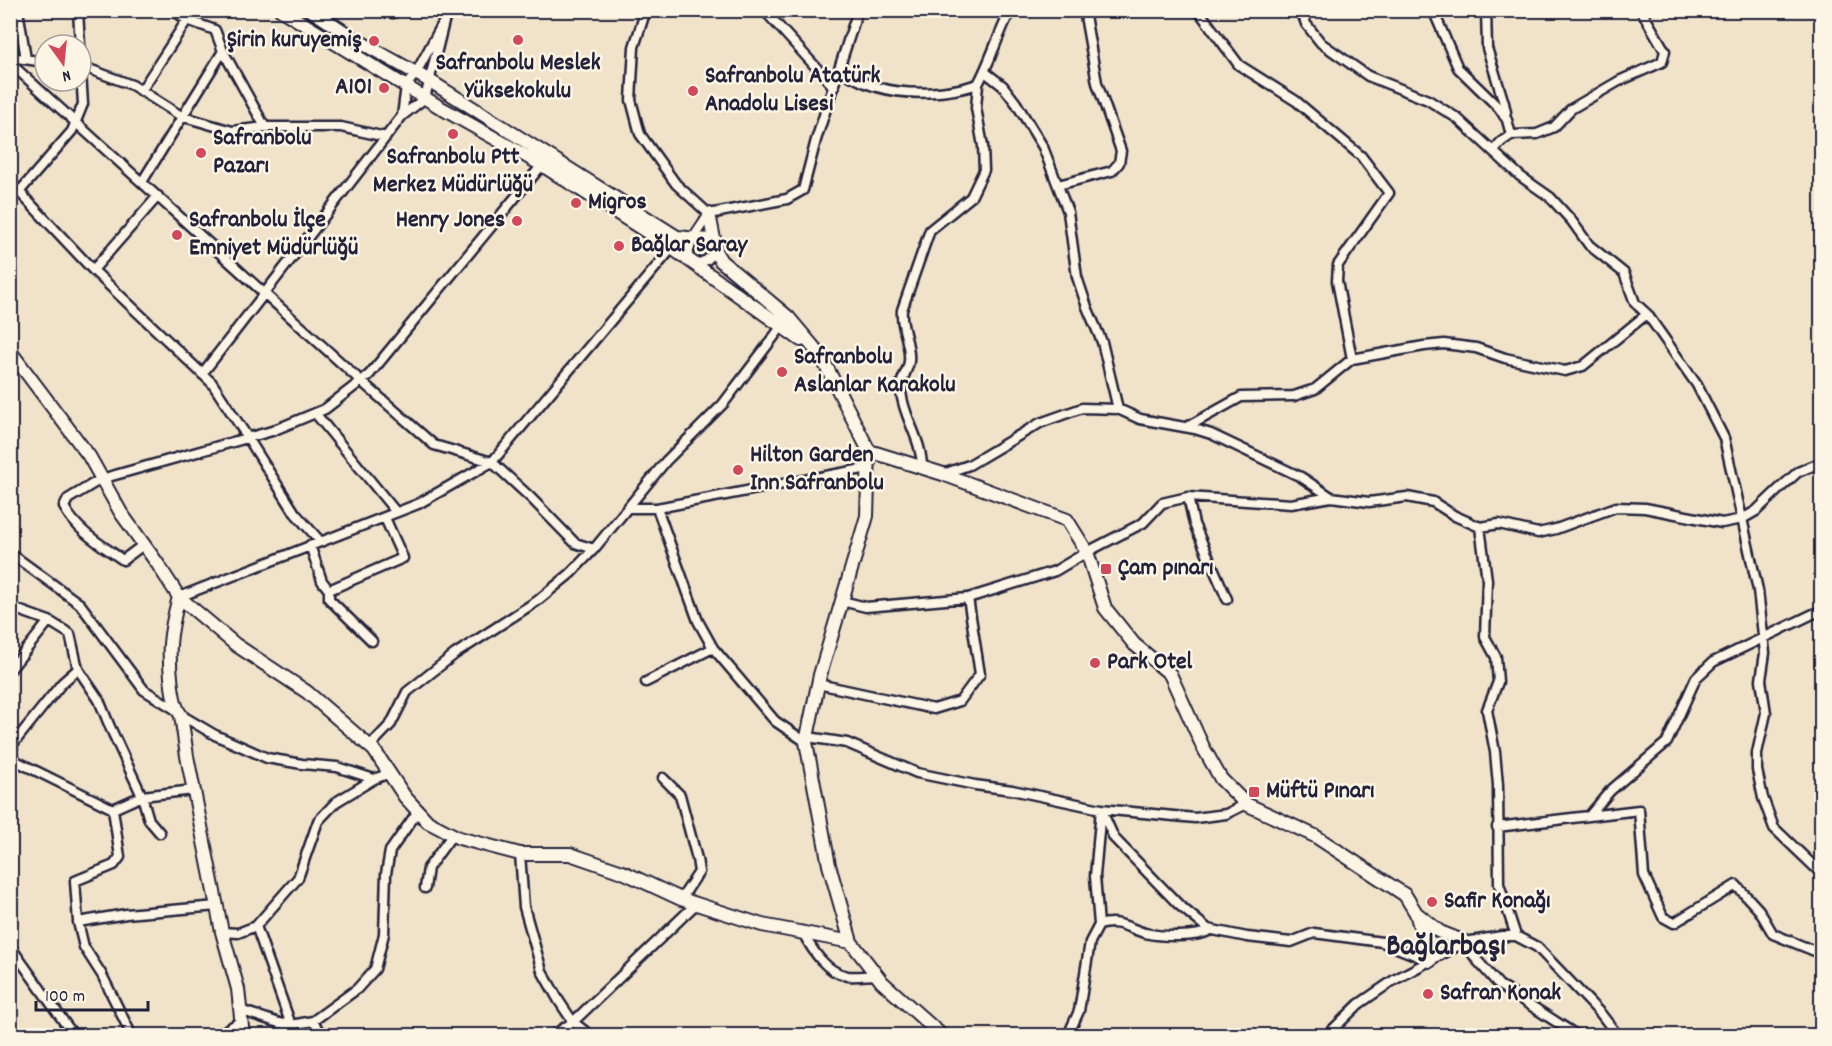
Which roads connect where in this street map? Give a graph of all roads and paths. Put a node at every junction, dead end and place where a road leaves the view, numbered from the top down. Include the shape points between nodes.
1 (18, 10) edge
2 (78, 10) edge
3 (173, 10) edge
4 (281, 10) edge
5 (450, 10) edge
6 (646, 10) edge
7 (764, 10) edge
8 (778, 10) edge
9 (858, 10) edge
10 (1011, 10) edge
11 (1084, 10) edge
12 (1198, 10) edge
13 (1301, 10) edge
14 (1433, 10) edge
15 (1486, 10) edge
16 (1641, 10) edge
17 (312, 11) edge
18 (187, 20) junction
19 (774, 21) junction
20 (444, 22) junction
21 (79, 33) edge
22 (223, 51) junction
23 (10, 57) edge
24 (26, 59) junction
25 (33, 60) edge
26 (10, 63) edge
27 (93, 70) edge
28 (839, 70) junction
29 (984, 72) junction
30 (416, 73) junction
31 (430, 81) junction
32 (978, 84) junction
33 (406, 87) junction
34 (834, 87) junction
35 (141, 91) junction
36 (82, 93) edge
37 (425, 98) junction
38 (181, 116) junction
39 (402, 116) junction
40 (1504, 116) junction
41 (75, 122) junction
42 (266, 127) junction
43 (1511, 135) junction
44 (386, 137) junction
45 (1493, 151) junction
46 (542, 165) junction
47 (10, 182) edge
48 (142, 182) junction
49 (1058, 185) junction
50 (20, 191) junction
51 (158, 196) junction
52 (10, 197) edge
53 (709, 214) junction
54 (693, 238) junction
55 (672, 248) junction
56 (716, 250) junction
57 (692, 260) junction
58 (93, 270) junction
59 (265, 292) junction
60 (1647, 314) junction
61 (785, 322) junction
62 (10, 351) edge
63 (1352, 359) junction
64 (202, 374) junction
65 (361, 381) junction
66 (1118, 409) junction
67 (315, 413) junction
68 (1186, 427) junction
69 (248, 438) junction
70 (869, 451) junction
71 (492, 462) junction
72 (1821, 462) edge
73 (868, 468) junction
74 (922, 468) junction
75 (943, 474) junction
76 (102, 479) junction
77 (1188, 497) junction
78 (1331, 497) junction
79 (628, 508) junction
80 (657, 508) junction
81 (396, 512) junction
82 (385, 518) junction
83 (1742, 519) junction
84 (1480, 528) junction
85 (320, 541) junction
86 (143, 545) junction
87 (309, 545) junction
88 (594, 549) junction
89 (1087, 552) junction
90 (10, 553) edge
91 (329, 590) junction
92 (179, 597) junction
93 (968, 598) junction
94 (1227, 598) dead end
95 (842, 601) junction
96 (10, 607) edge
97 (1821, 614) edge
98 (49, 621) junction
99 (1763, 639) junction
100 (372, 641) dead end
101 (713, 648) junction
102 (78, 669) junction
103 (10, 670) edge
104 (646, 682) dead end
105 (818, 684) junction
106 (179, 713) junction
107 (807, 739) junction
108 (370, 746) junction
109 (390, 773) junction
110 (663, 778) dead end
111 (374, 779) junction
112 (194, 790) junction
113 (142, 796) junction
114 (1246, 804) junction
115 (113, 809) junction
116 (1101, 809) junction
117 (418, 811) junction
118 (1590, 815) junction
119 (1497, 826) junction
120 (160, 833) dead end
121 (453, 834) junction
122 (520, 854) junction
123 (1821, 874) edge
124 (425, 888) dead end
125 (681, 899) junction
126 (696, 904) junction
127 (217, 906) junction
128 (1416, 913) junction
129 (78, 922) junction
130 (1099, 925) junction
131 (256, 926) junction
132 (1211, 930) junction
133 (802, 931) junction
134 (222, 933) junction
135 (1516, 936) junction
136 (851, 942) junction
137 (1464, 942) junction
138 (10, 946) edge
139 (1821, 954) edge
140 (1430, 961) junction
141 (877, 975) junction
142 (241, 1016) junction
143 (313, 1021) junction
144 (573, 1022) junction
145 (291, 1025) junction
146 (74, 1035) edge
147 (132, 1035) edge
148 (217, 1035) edge
149 (243, 1035) edge
150 (322, 1035) edge
151 (552, 1035) edge
152 (591, 1035) edge
153 (940, 1035) edge
154 (1065, 1035) edge
155 (1326, 1035) edge
156 (1578, 1035) edge
157 (1618, 1035) edge

1 - 24 street
2 - 21 street
3 - 18 street
4 - 33 street
5 - 20 street
6 - 53 street via 634,47 631,100 640,134 676,184
7 - 19 street
8 - 19 street
9 - 28 street
10 - 29 street
11 - 49 street via 1097,83 1121,151 1119,163 1112,171
12 - 63 street via 1239,65 1296,101 1361,156 1389,193 1338,265 1337,281
13 - 45 street via 1321,43 1368,76 1428,100 1457,118
14 - 40 street via 1458,68
15 - 40 street via 1486,48 1504,103
16 - 43 street via 1665,51 1662,62 1571,109 1554,127 1537,134
17 - 30 street
18 - 22 street via 215,30
18 - 35 street
19 - 34 street
20 - 30 street
20 - 31 street
22 - 38 street
22 - 42 street
23 - 24 street
24 - 25 street
26 - 41 street
27 - 35 street
28 - 32 street via 875,87 901,93 961,90
28 - 34 street
29 - 32 street
29 - 49 street via 1016,103 1043,147
30 - 31 street
30 - 33 street
31 - 37 street
31 - 54 street via 677,237
32 - 74 street via 976,108 984,170 970,197 930,230 902,310 909,358 901,392 918,441
33 - 37 street
33 - 39 street
34 - 53 street via 803,190 787,199
35 - 38 street
36 - 41 street via 83,104
37 - 39 street
37 - 46 street
38 - 42 street via 232,131
38 - 48 street
39 - 44 street
40 - 43 street
41 - 48 street
41 - 50 street via 72,131
42 - 44 street via 341,127
43 - 45 street
44 - 59 street
45 - 60 street via 1550,197 1589,245 1624,273 1635,303
46 - 55 street
46 - 65 street
47 - 50 street
48 - 51 street
49 - 66 street via 1068,212 1077,277 1102,342
50 - 52 street
50 - 58 street
51 - 58 street
51 - 59 street
53 - 54 street
53 - 56 street
54 - 56 street via 708,240
54 - 57 street
55 - 57 street
55 - 71 street
56 - 57 street via 707,260
56 - 61 street via 721,261
57 - 61 street
58 - 64 street
59 - 64 street
59 - 65 street
60 - 63 street via 1583,366 1565,371 1476,348 1444,344
60 - 83 street via 1697,385 1724,438
61 - 70 street via 821,356
61 - 79 street via 723,404 666,461
62 - 76 street
63 - 68 street via 1314,389 1294,396 1241,397
64 - 69 street
65 - 67 street
65 - 71 street via 434,445
66 - 68 street via 1140,419
66 - 75 street via 1082,408 1040,423 969,465
67 - 69 street
67 - 81 street
68 - 78 street via 1211,434 1301,477
69 - 76 street
69 - 85 street via 295,513
70 - 73 street
70 - 74 street
71 - 81 street via 418,504
71 - 88 street via 575,543
72 - 83 street via 1798,472
73 - 80 street
73 - 95 street via 867,516
74 - 75 street
75 - 89 street via 1067,520
76 - 86 street
76 - 86 street via 68,499 64,507 70,518 81,531 123,560
77 - 78 street via 1291,504
77 - 89 street via 1162,503 1143,523
77 - 94 street via 1194,524
78 - 84 street via 1369,501 1407,497 1433,502
79 - 80 street
79 - 88 street
80 - 101 street via 698,621
81 - 82 street
82 - 85 street
82 - 91 street via 403,558
83 - 84 street via 1722,524 1645,508 1616,507 1538,533 1499,524
83 - 99 street via 1758,590
84 - 119 street via 1487,580 1485,637 1496,657 1498,682 1486,710 1495,752
85 - 87 street
86 - 92 street
87 - 91 street
87 - 92 street
88 - 108 street via 537,601 454,654 407,692 392,724
89 - 93 street via 1055,572
89 - 114 street via 1105,608 1134,644 1170,674 1221,779
90 - 106 street via 80,604 144,690
91 - 100 street via 329,599
92 - 106 street via 170,645 172,686
92 - 108 street via 236,645 307,692
93 - 95 street via 866,607
93 - 105 street via 980,674 960,701 934,710
95 - 105 street
96 - 98 street
97 - 99 street via 1815,613
98 - 102 street via 70,634
98 - 103 street
99 - 118 street via 1713,662 1696,678 1667,742
99 - 123 street via 1761,680 1766,713 1757,770 1763,798 1774,828
101 - 104 street
101 - 107 street via 775,721
102 - 113 street via 99,700
102 - 115 street via 13,744 12,755 16,761
105 - 107 street
106 - 111 street via 215,735 267,758 337,767
106 - 112 street
107 - 116 street via 847,743 917,773
107 - 136 street via 828,865
108 - 109 street
109 - 111 street
109 - 117 street
110 - 125 street via 680,795 699,872
111 - 131 street via 336,802 318,821 298,878
112 - 113 street
112 - 127 street
113 - 115 street
113 - 120 street via 149,820
114 - 116 street via 1226,814 1195,818
114 - 128 street via 1315,836 1405,895
115 - 129 street via 120,857 114,865 75,881
116 - 130 street via 1095,876
116 - 132 street via 1114,838 1179,905
117 - 121 street via 428,822
117 - 143 street via 390,851 384,934 375,969 357,989
118 - 119 street
118 - 139 street via 1639,810 1644,875 1663,917 1674,923 1736,885 1759,910 1773,934
119 - 135 street via 1499,884
121 - 122 street
121 - 124 street via 428,868
122 - 125 street via 570,854 625,873
122 - 144 street via 524,908 542,971
125 - 126 street
126 - 133 street via 762,925
126 - 144 street
127 - 129 street
127 - 134 street
128 - 137 street via 1440,932
128 - 140 street
129 - 147 street via 84,947
130 - 132 street via 1114,922 1166,936
130 - 154 street via 1090,942 1079,1011
131 - 134 street via 238,933
131 - 145 street
132 - 140 street via 1291,942 1314,933 1382,942
133 - 136 street
133 - 141 street via 811,949 830,969 847,976
134 - 142 street via 238,989
135 - 137 street
135 - 157 street via 1537,947
136 - 141 street
137 - 140 street
137 - 156 street via 1499,985
138 - 146 street
140 - 155 street via 1359,1004
141 - 153 street
142 - 145 street
142 - 148 street
142 - 149 street
143 - 145 street
143 - 150 street
144 - 151 street
144 - 152 street

